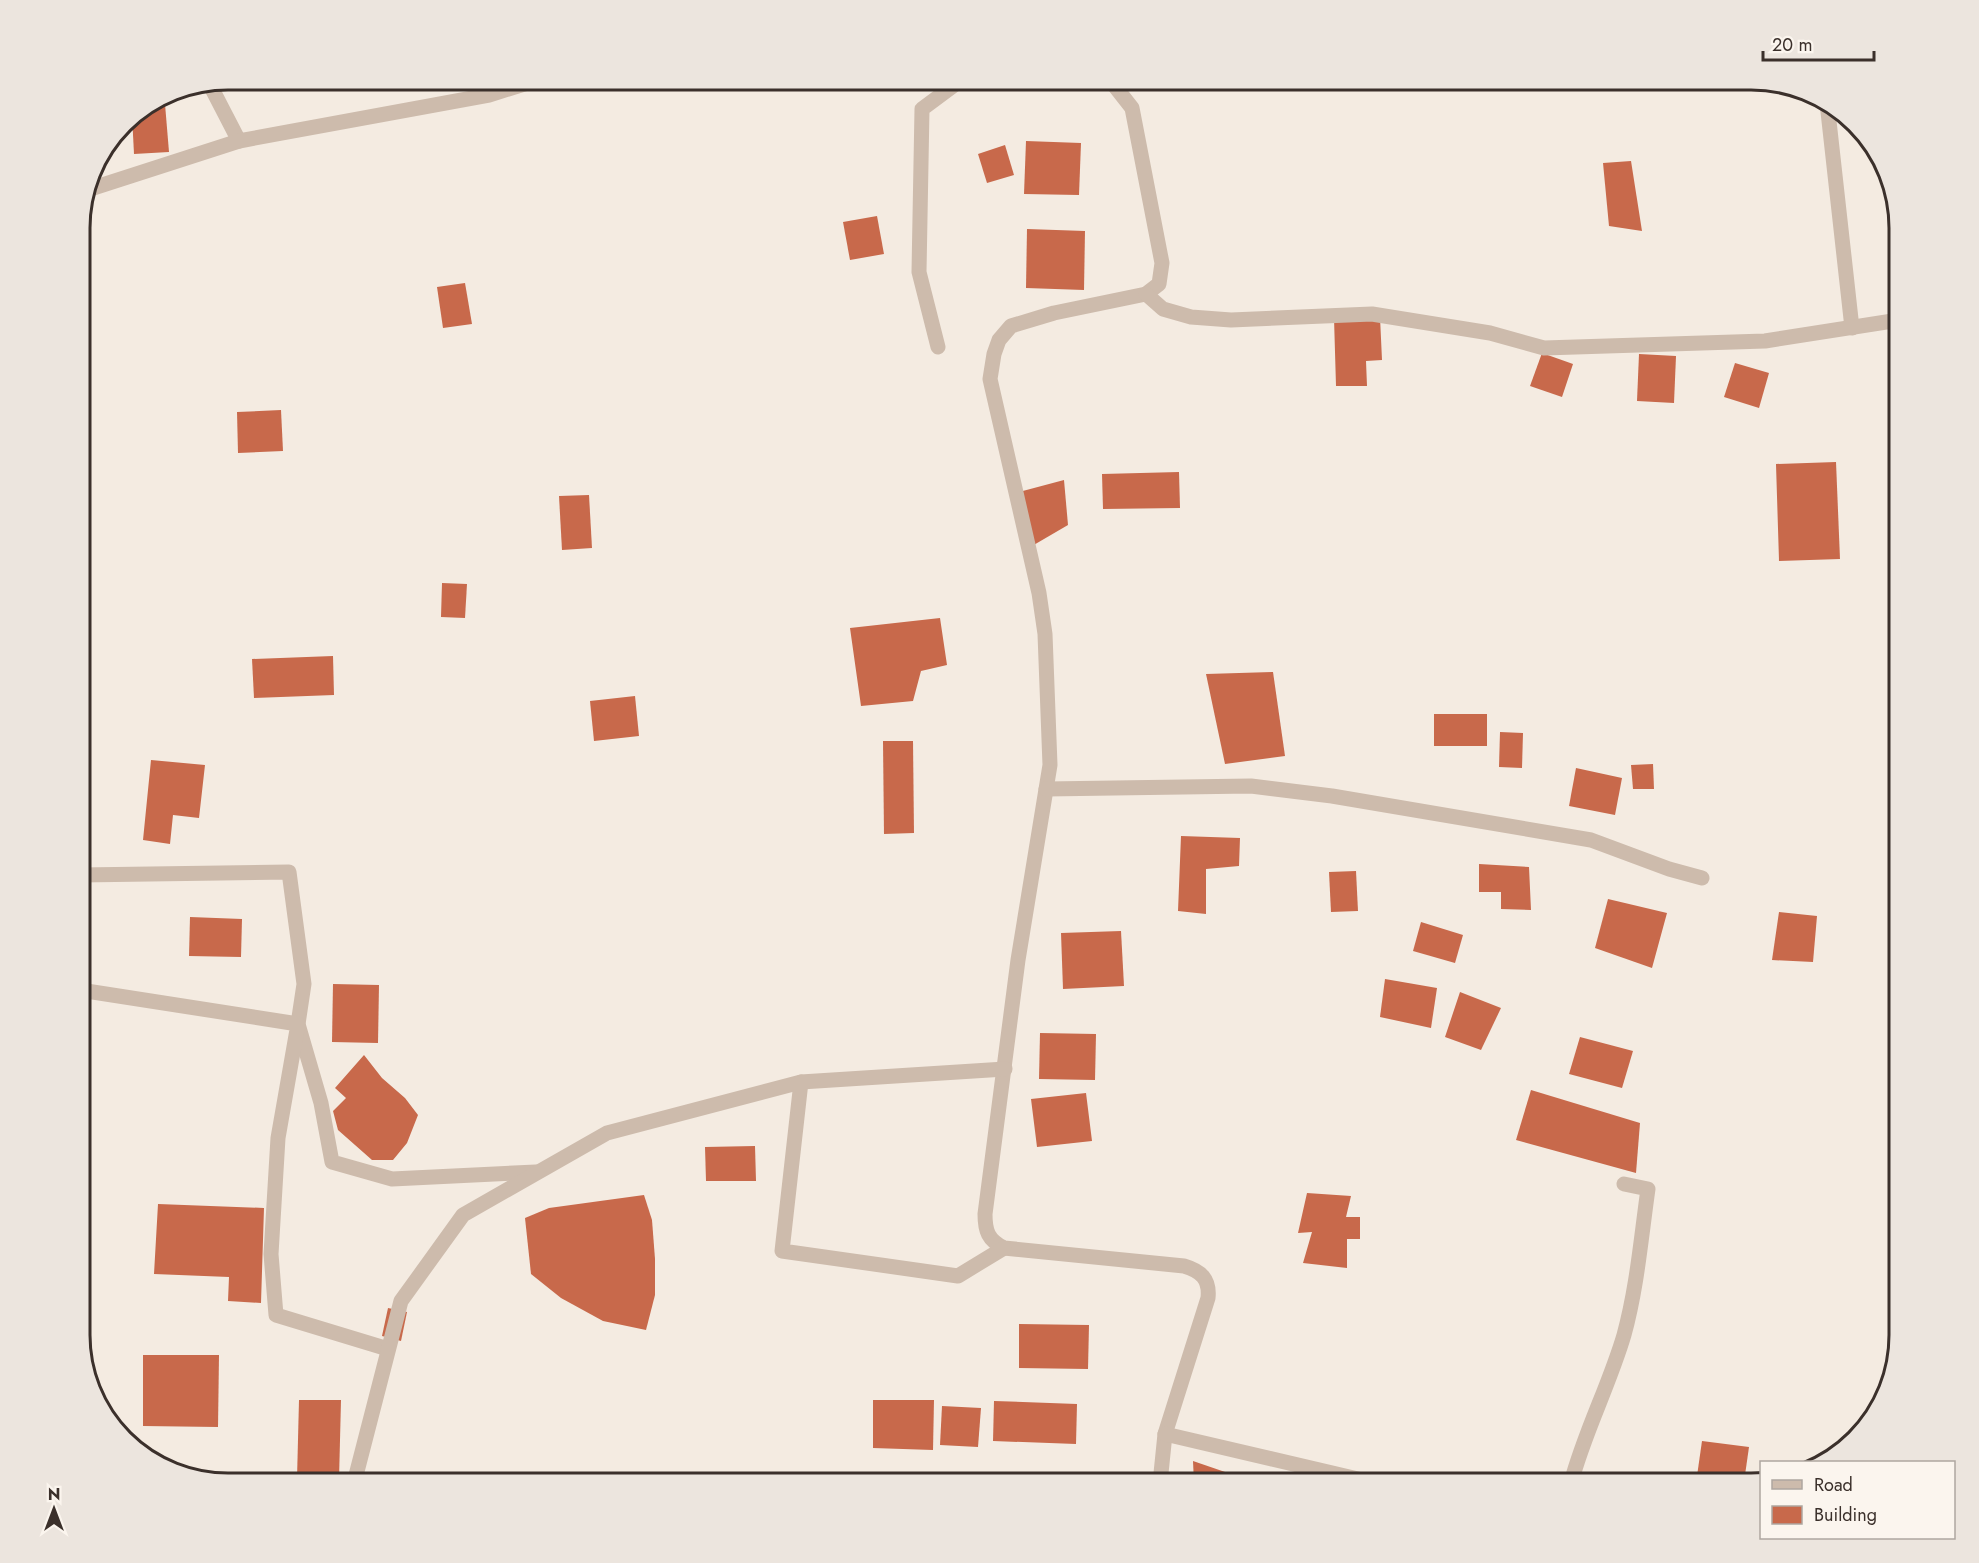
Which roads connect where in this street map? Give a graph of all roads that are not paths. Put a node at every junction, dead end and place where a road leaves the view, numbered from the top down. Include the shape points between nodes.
1 (505, 90) edge
2 (949, 90) edge
3 (1118, 90) edge
4 (213, 91) edge
5 (1828, 113) edge
6 (239, 141) junction
7 (97, 187) edge
8 (1146, 294) junction
9 (1889, 322) edge
10 (1852, 328) junction
11 (938, 347) dead end
12 (1046, 789) junction
13 (90, 876) edge
14 (1702, 878) dead end
15 (90, 992) edge
16 (298, 1024) junction
17 (1005, 1069) junction
18 (801, 1082) junction
19 (539, 1172) junction
20 (1623, 1184) dead end
21 (1004, 1248) junction
22 (388, 1349) junction
23 (1165, 1434) junction
24 (357, 1473) edge
25 (1161, 1473) edge
26 (1329, 1473) edge
27 (1574, 1473) edge

1 - 6 street
2 - 11 street via 922,110 919,272
3 - 8 street via 1132,108 1135,119 1162,263 1159,284
4 - 6 street
5 - 10 street
6 - 7 street
8 - 10 street via 1163,309 1191,317 1231,321 1372,314 1490,333 1544,348 1765,341
8 - 12 street via 1011,326 994,354 990,379 1045,634 1050,719
9 - 10 street
12 - 14 street via 1251,786 1332,796 1590,840
12 - 17 street
13 - 16 street via 289,872 304,984
15 - 16 street
16 - 19 street via 321,1102 332,1162 392,1179
16 - 22 street via 278,1138 271,1254 276,1315
17 - 18 street
17 - 21 street via 985,1214 985,1228 991,1241
18 - 19 street via 607,1133
18 - 21 street via 782,1251 958,1276
19 - 22 street via 463,1215 401,1301
20 - 27 street via 1648,1189 1635,1282 1623,1336
21 - 23 street via 1175,1264 1192,1268 1206,1278 1208,1298
22 - 24 street
23 - 25 street
23 - 26 street

